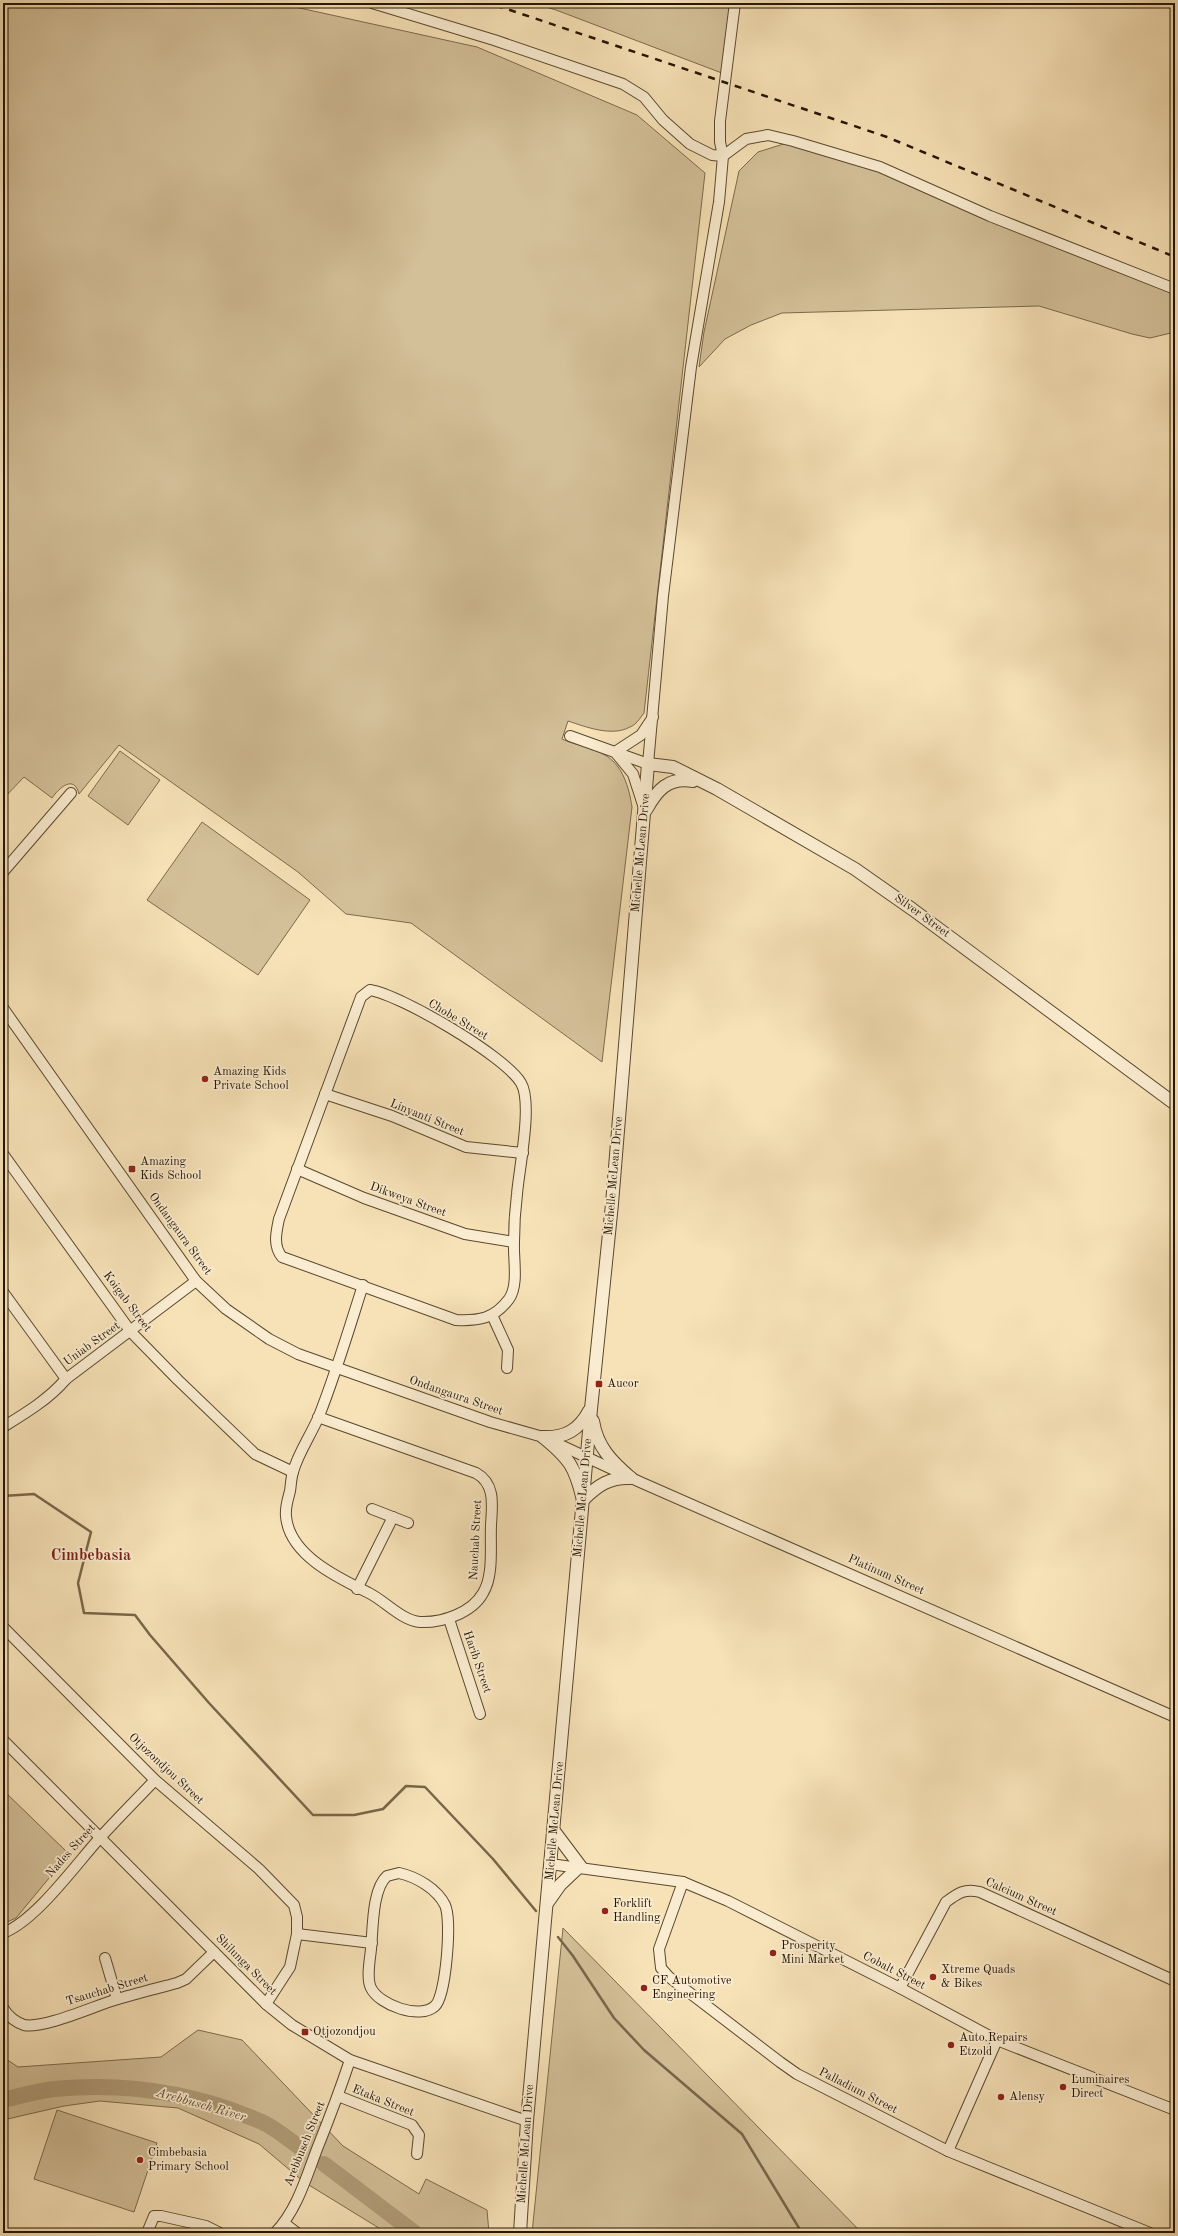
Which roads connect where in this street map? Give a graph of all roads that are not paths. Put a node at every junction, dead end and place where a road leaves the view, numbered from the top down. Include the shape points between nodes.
1 (372, 3) edge
2 (735, 3) edge
3 (723, 156) junction
4 (1175, 289) edge
5 (654, 716) junction
6 (570, 736) dead end
7 (614, 752) junction
8 (648, 764) junction
9 (698, 781) junction
10 (71, 793) dead end
11 (644, 813) junction
12 (3, 872) edge
13 (3, 1008) edge
14 (325, 1094) junction
15 (1175, 1104) edge
16 (523, 1152) junction
17 (3, 1154) edge
18 (298, 1169) junction
19 (514, 1242) junction
20 (196, 1281) junction
21 (363, 1285) junction
22 (3, 1292) edge
23 (492, 1315) junction
24 (131, 1332) junction
25 (336, 1368) junction
26 (507, 1368) dead end
27 (66, 1379) junction
28 (591, 1409) junction
29 (318, 1417) junction
30 (3, 1426) edge
31 (543, 1437) junction
32 (587, 1456) junction
33 (293, 1472) junction
34 (631, 1478) junction
35 (583, 1500) junction
36 (372, 1509) dead end
37 (393, 1517) junction
38 (408, 1524) dead end
39 (357, 1589) junction
40 (448, 1619) junction
41 (3, 1627) edge
42 (480, 1714) dead end
43 (1175, 1717) edge
44 (3, 1740) edge
45 (155, 1780) junction
46 (554, 1831) junction
47 (100, 1838) junction
48 (550, 1864) junction
49 (580, 1867) junction
50 (683, 1882) junction
51 (547, 1902) junction
52 (3, 1934) edge
53 (297, 1934) junction
54 (372, 1943) junction
55 (214, 1952) junction
56 (105, 1958) dead end
57 (1175, 1980) edge
58 (900, 1988) junction
59 (117, 1999) junction
60 (266, 2004) junction
61 (3, 2008) edge
62 (997, 2040) junction
63 (350, 2060) junction
64 (338, 2096) junction
65 (1175, 2110) edge
66 (527, 2121) junction
67 (948, 2151) junction
68 (417, 2154) dead end
69 (284, 2223) junction
70 (147, 2233) edge
71 (220, 2233) edge
72 (275, 2233) edge
73 (297, 2233) edge
74 (520, 2233) edge
75 (1150, 2233) edge

1 - 3 street via 494,40 623,84 644,97 663,120 690,144 712,155
2 - 3 street via 720,121
3 - 4 street via 746,139 768,135 793,141 880,167 990,216
3 - 5 street via 691,367 664,596
5 - 7 street via 641,735
5 - 8 street
6 - 7 street
7 - 8 street
7 - 11 street via 634,774
8 - 9 street, Silver Street via 673,767
8 - 11 street, Michelle McLean Drive
9 - 11 street via 681,779 672,782 654,796
9 - 15 street, Silver Street via 717,789 855,869
10 - 12 street
11 - 28 street, Michelle McLean Drive via 612,1204
13 - 20 street, Ondangaura Street
14 - 16 street, Linyanti Street via 392,1116 466,1147
14 - 16 street, Chobe Street via 361,997 370,990 379,991 455,1031 501,1062 514,1074 522,1083 526,1097
14 - 18 street, Chobe Street
16 - 19 street, Chobe Street
17 - 24 street, Koigab Street
18 - 19 street, Dikweya Street via 364,1198 465,1234
18 - 21 street, Chobe Street via 279,1219 276,1250 282,1258
19 - 23 street, Chobe Street via 513,1290 509,1298
20 - 24 street, Uniab Street
20 - 25 street, Ondangaura Street via 226,1309 269,1339 298,1354
21 - 23 street, Chobe Street via 456,1320 483,1320
21 - 25 street
22 - 27 street
23 - 26 street via 508,1350
24 - 27 street, Uniab Street
24 - 33 street, Koigab Street via 255,1454
25 - 29 street, Nauchab Street
25 - 31 street, Ondangaura Street via 490,1422
27 - 30 street, Uniab Street via 57,1390
28 - 31 street via 575,1429 557,1437
28 - 32 street, Michelle McLean Drive
28 - 34 street via 594,1430 605,1454
29 - 33 street, Nauchab Street
29 - 40 street, Nauchab Street via 476,1473 489,1485 493,1502 486,1588 475,1603
31 - 32 street, Ondangaura Street
31 - 35 street via 571,1463
32 - 34 street, Platinum Street
32 - 35 street, Michelle McLean Drive
33 - 39 street, Nauchab Street via 286,1515 294,1540 316,1563
34 - 35 street via 608,1481 596,1487
34 - 43 street, Platinum Street
35 - 46 street, Michelle McLean Drive
36 - 37 street
37 - 38 street
37 - 39 street
39 - 40 street, Nauchab Street via 419,1622
40 - 42 street, Harib Street
41 - 45 street, Otjozondjou Street
44 - 47 street, Shilunga Street
45 - 47 street, Nades Street
45 - 53 street, Otjozondjou Street via 288,1897 294,1905 297,1917
46 - 48 street, Michelle McLean Drive
46 - 49 street
47 - 52 street, Nades Street via 32,1914 17,1927
47 - 55 street, Shilunga Street
48 - 49 street, Cobalt Street
48 - 51 street, Michelle McLean Drive
49 - 50 street, Cobalt Street
49 - 51 street via 560,1885
50 - 58 street, Cobalt Street via 728,1901
50 - 67 street, Palladium Street via 659,1949 661,1968 669,1977 797,2074
51 - 66 street, Michelle McLean Drive
53 - 54 street
53 - 60 street, Otjozondjou Street via 288,1972
54 - 54 street via 378,1889 387,1876 399,1873 407,1875 436,1892 446,1907 448,1928 442,1988 440,1999 435,2006 426,2012 417,2013 378,1997 369,1983
55 - 59 street, Tsauchab Street via 186,1979
55 - 60 street, Shilunga Street
56 - 59 street
57 - 58 street, Calcium Street via 970,1889 958,1893 946,1902
58 - 62 street, Cobalt Street
59 - 61 street, Tsauchab Street via 32,2025 17,2022 9,2017
60 - 63 street, Shilunga Street via 292,2025
62 - 65 street, Cobalt Street
62 - 67 street
63 - 64 street, Arebbusch Street
63 - 66 street, Shilunga Street
64 - 68 street, Etaka Street via 412,2125 419,2135
64 - 69 street, Arebbusch Street via 296,2202
66 - 74 street, Michelle McLean Drive
67 - 75 street, Palladium Street
69 - 72 street, Arebbusch Street
69 - 73 street
70 - 71 street via 154,2216 161,2216 206,2226

